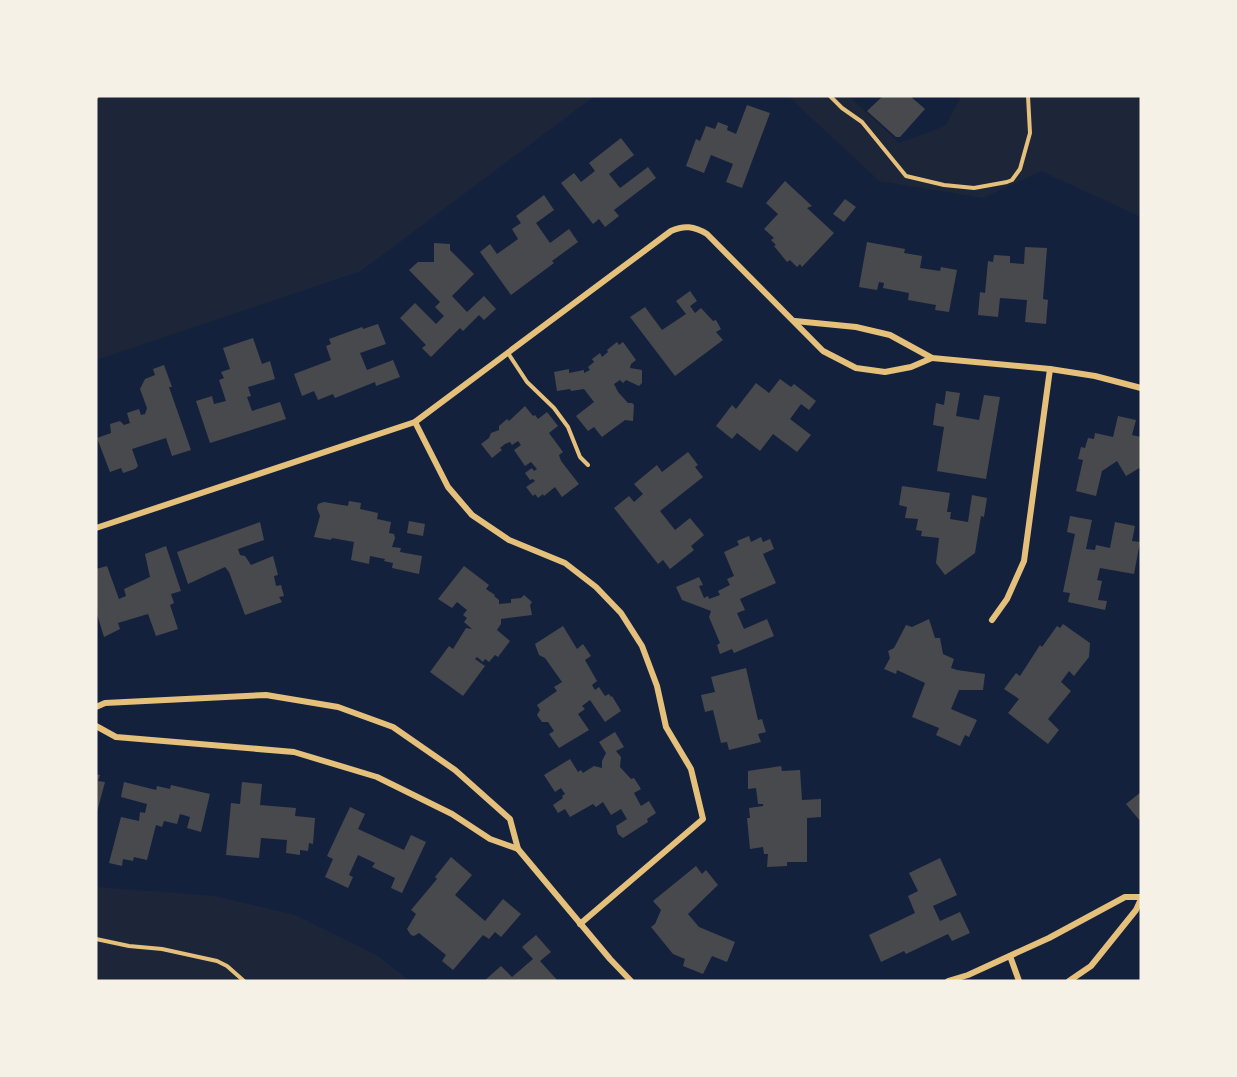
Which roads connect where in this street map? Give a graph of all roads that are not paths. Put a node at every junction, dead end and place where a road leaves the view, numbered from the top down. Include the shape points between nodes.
1 (830, 96) edge
2 (1028, 96) edge
3 (795, 321) junction
4 (508, 353) junction
5 (932, 358) junction
6 (1050, 369) junction
7 (1141, 388) edge
8 (416, 422) junction
9 (588, 465) dead end
10 (96, 528) edge
11 (992, 620) dead end
12 (96, 706) edge
13 (96, 726) edge
14 (518, 849) junction
15 (1141, 898) edge
16 (580, 924) junction
17 (96, 939) edge
18 (1010, 956) junction
19 (244, 981) edge
20 (631, 981) edge
21 (948, 981) edge
22 (1019, 981) edge
23 (1069, 981) edge

1 - 2 lane via 862,122 906,176 974,188 1012,180 1020,169 1030,133
3 - 4 street via 707,234 689,226 680,227
3 - 5 street via 890,335
3 - 5 street via 823,351 856,368 885,372
4 - 8 street
4 - 9 lane via 527,382 568,427 580,457
5 - 6 street
6 - 7 street
6 - 11 street via 1024,561 1007,599
8 - 10 street
8 - 16 street via 448,487 472,515 509,540 565,563 621,613 642,646 657,686 666,727 691,770 703,819
12 - 14 street via 266,695 338,707 393,727 455,770 510,819
13 - 14 street via 116,737 294,753 377,777 452,814 490,839
14 - 16 street
15 - 18 street via 1125,897
15 - 23 street via 1136,910 1091,966
16 - 20 street
17 - 19 lane via 217,961
18 - 21 street
18 - 22 street

